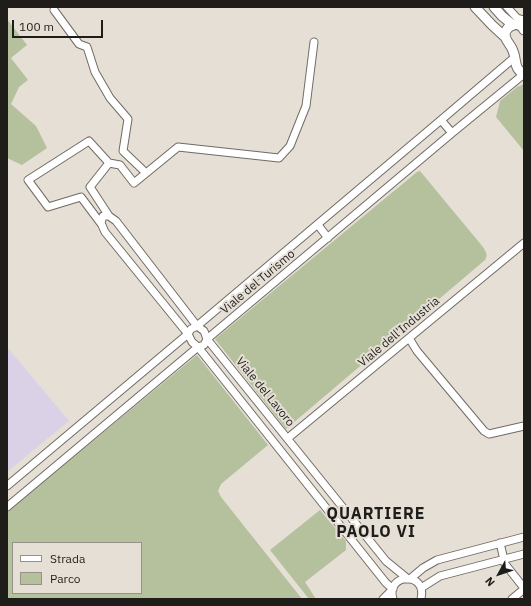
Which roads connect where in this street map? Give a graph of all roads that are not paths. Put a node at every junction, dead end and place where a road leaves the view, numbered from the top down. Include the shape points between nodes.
1 (475, 7) edge
2 (494, 7) edge
3 (507, 7) edge
4 (54, 10) dead end
5 (521, 26) edge
6 (505, 36) junction
7 (314, 42) dead end
8 (515, 57) junction
9 (524, 74) edge
10 (441, 120) junction
11 (452, 132) junction
12 (109, 163) junction
13 (146, 173) junction
14 (109, 216) junction
15 (102, 225) junction
16 (318, 225) junction
17 (328, 238) junction
18 (524, 243) edge
19 (197, 326) junction
20 (188, 334) junction
21 (409, 338) junction
22 (208, 339) junction
23 (198, 347) junction
24 (524, 426) edge
25 (288, 438) junction
26 (7, 486) edge
27 (7, 507) edge
28 (524, 536) edge
29 (500, 543) junction
30 (524, 554) edge
31 (504, 560) junction
32 (409, 579) junction
33 (524, 589) edge
34 (392, 590) junction
35 (422, 595) edge
36 (383, 599) edge
37 (393, 599) edge
38 (512, 599) edge

1 - 6 street
2 - 5 street via 502,16
3 - 5 street
4 - 13 street via 79,44 87,47 96,72 110,98 128,119 123,151
5 - 6 street via 508,28
6 - 8 street
7 - 13 street via 306,106 290,146 279,158 178,147
8 - 9 street via 515,63
8 - 10 street, Viale del Turismo
9 - 11 street, Viale del Turismo
10 - 11 street
10 - 16 street, Viale del Turismo
11 - 17 street, Viale del Turismo
12 - 13 street via 120,165 134,183
12 - 14 street, Viale del Lavoro via 90,188
12 - 15 street, Viale del Lavoro via 89,141 28,180 48,206 81,197
14 - 15 street via 103,216
14 - 19 street, Viale del Lavoro via 116,221
15 - 20 street, Viale del Lavoro
16 - 17 street
16 - 19 street, Viale del Turismo
17 - 22 street, Viale del Turismo
18 - 21 street, Viale dell'Industria
19 - 20 street, Viale del Turismo
19 - 22 street, Viale del Lavoro via 204,331
20 - 23 street, Viale del Lavoro
20 - 26 street, Viale del Turismo
21 - 24 street via 484,431 489,434
21 - 25 street, Viale dell'Industria
22 - 23 street, Viale del Turismo via 204,345
22 - 25 street, Viale del Lavoro
23 - 27 street, Viale del Turismo
23 - 34 street, Viale del Lavoro
25 - 32 street, Viale del Lavoro via 386,561
28 - 29 street
29 - 31 street
29 - 32 street via 437,560
30 - 31 street
31 - 33 street
31 - 35 street via 440,576
32 - 34 street via 398,581
32 - 35 street, Viale del Lavoro via 418,584
33 - 38 street
34 - 36 street
34 - 37 street

